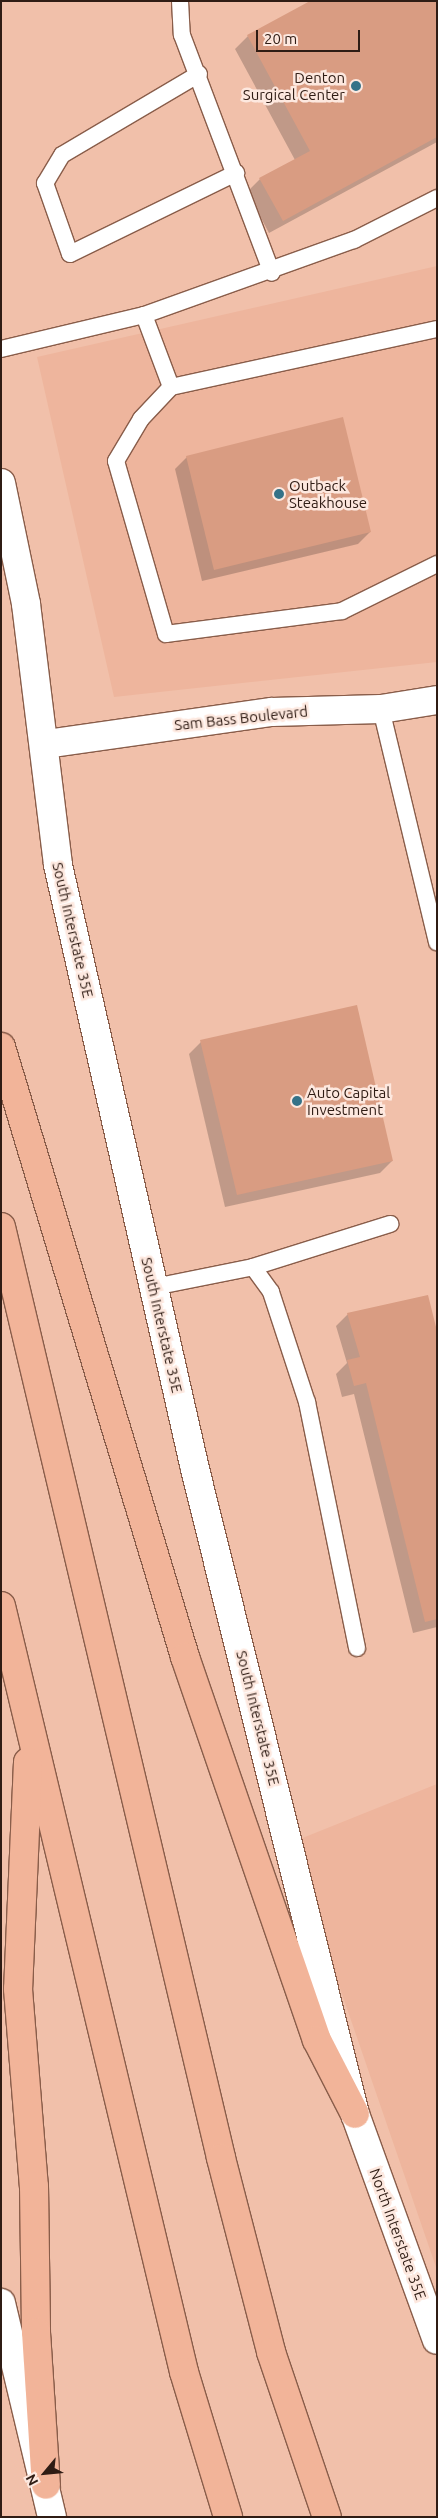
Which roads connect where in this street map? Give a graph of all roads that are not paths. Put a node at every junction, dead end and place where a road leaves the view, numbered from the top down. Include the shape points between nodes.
1 (180, 1) edge
2 (199, 74) junction
3 (236, 173) junction
4 (437, 198) edge
5 (272, 273) junction
6 (144, 315) junction
7 (437, 329) edge
8 (1, 349) edge
9 (171, 387) junction
10 (1, 483) edge
11 (437, 564) edge
12 (437, 700) edge
13 (381, 709) junction
14 (46, 744) junction
15 (437, 942) edge
16 (1, 1047) edge
17 (390, 1224) dead end
18 (1, 1226) edge
19 (253, 1267) junction
20 (154, 1287) junction
21 (1, 1606) edge
22 (357, 1648) dead end
23 (29, 1728) junction
24 (355, 2114) junction
25 (370, 2157) joint
26 (1, 2303) edge
27 (437, 2340) edge
28 (46, 2485) junction
29 (52, 2517) edge
30 (228, 2517) edge
31 (327, 2517) edge

1 - 2 lane via 182,35
2 - 3 lane
2 - 3 lane via 62,155 45,183 70,254
3 - 5 lane
4 - 5 lane via 354,240
5 - 6 lane
6 - 8 lane
6 - 9 lane
7 - 9 lane
9 - 11 lane via 141,419 116,461 166,634 342,611
10 - 14 main road, South Interstate 35E via 26,604
12 - 13 main road, Sam Bass Boulevard
13 - 14 main road, Sam Bass Boulevard via 272,712
13 - 15 lane
14 - 20 main road, South Interstate 35E via 58,865
16 - 24 highway via 185,1657 317,2040
17 - 19 lane
18 - 31 highway via 223,2167 271,2352
19 - 20 lane
19 - 22 lane via 271,1292 307,1402
20 - 24 main road, South Interstate 35E
21 - 23 highway
23 - 28 highway via 18,1989 34,2186 36,2332
23 - 30 highway via 184,2372
24 - 25 main road, South Interstate 35E
25 - 27 main road, North Interstate 35E
26 - 28 main road
28 - 29 main road

